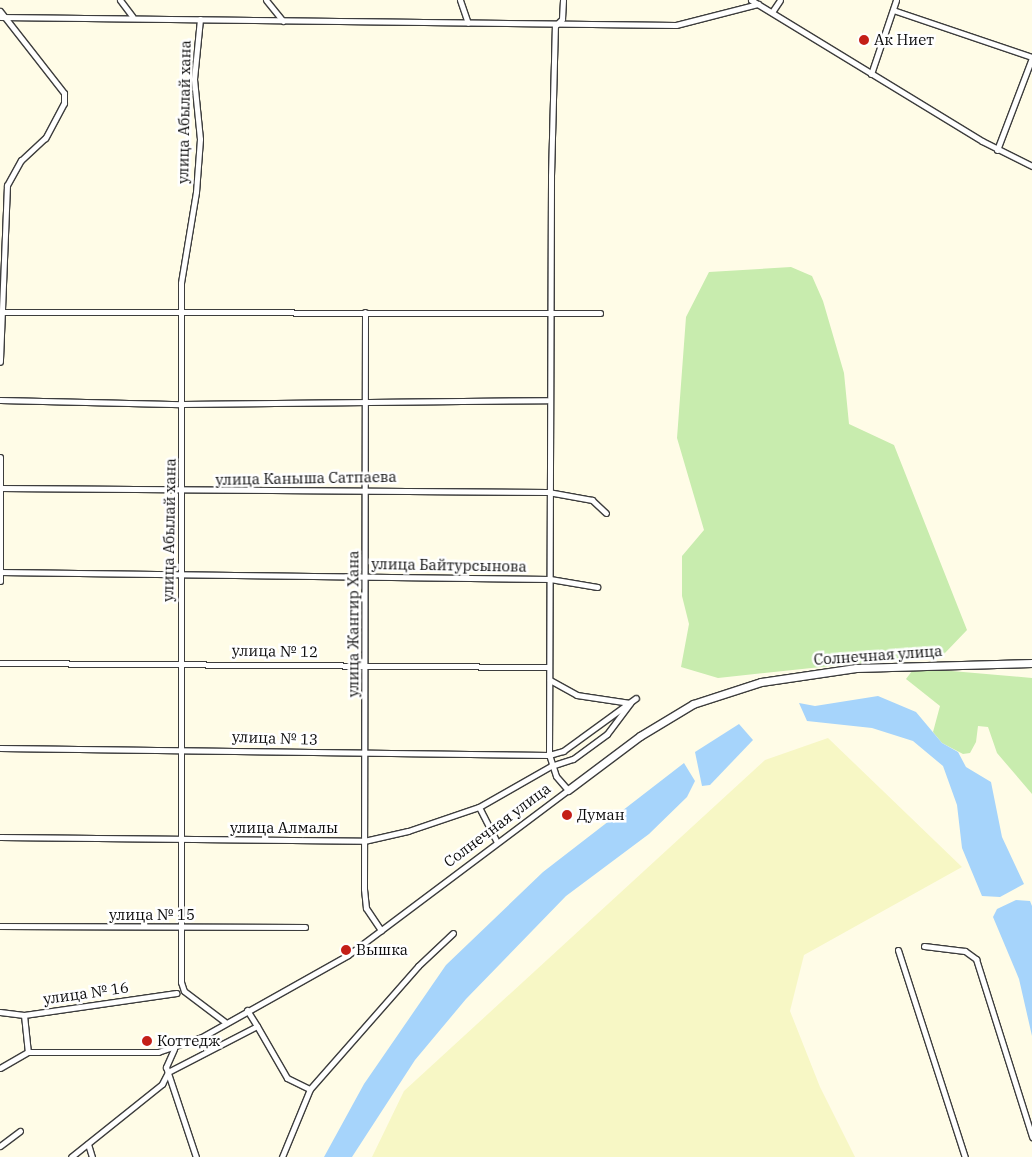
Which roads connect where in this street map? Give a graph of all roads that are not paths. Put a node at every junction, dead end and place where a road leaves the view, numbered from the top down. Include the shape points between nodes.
1 (120, 0) edge
2 (266, 0) edge
3 (460, 0) edge
4 (563, 0) edge
5 (752, 0) edge
6 (780, 0) edge
7 (896, 0) edge
8 (758, 4) junction
9 (893, 10) junction
10 (0, 11) edge
11 (772, 12) junction
12 (2, 18) edge
13 (133, 18) junction
14 (200, 19) junction
15 (283, 21) junction
16 (468, 23) junction
17 (555, 26) junction
18 (1032, 58) edge
19 (870, 74) junction
20 (997, 150) junction
21 (1032, 166) edge
22 (1, 312) edge
23 (365, 312) junction
24 (182, 313) junction
25 (600, 313) dead end
26 (551, 316) junction
27 (0, 362) edge
28 (367, 399) junction
29 (0, 400) edge
30 (547, 400) junction
31 (182, 404) junction
32 (0, 456) edge
33 (0, 488) edge
34 (368, 488) junction
35 (182, 492) junction
36 (548, 492) junction
37 (606, 513) dead end
38 (0, 572) edge
39 (180, 574) junction
40 (363, 576) junction
41 (550, 579) junction
42 (0, 581) edge
43 (597, 587) dead end
44 (180, 662) junction
45 (0, 663) edge
46 (1032, 664) edge
47 (367, 665) junction
48 (549, 667) junction
49 (550, 680) junction
50 (636, 698) dead end
51 (630, 702) junction
52 (0, 748) edge
53 (181, 748) junction
54 (365, 754) junction
55 (549, 754) junction
56 (550, 766) junction
57 (568, 790) junction
58 (479, 807) junction
59 (0, 837) edge
60 (180, 840) junction
61 (364, 841) junction
62 (497, 842) junction
63 (0, 926) edge
64 (304, 927) dead end
65 (180, 928) junction
66 (381, 930) junction
67 (453, 933) dead end
68 (924, 946) dead end
69 (898, 950) dead end
70 (176, 993) dead end
71 (247, 1010) junction
72 (0, 1012) edge
73 (24, 1015) junction
74 (225, 1022) junction
75 (257, 1026) junction
76 (174, 1049) junction
77 (28, 1052) junction
78 (0, 1068) edge
79 (168, 1072) junction
80 (310, 1090) junction
81 (20, 1131) dead end
82 (1032, 1137) edge
83 (88, 1144) junction
84 (0, 1146) edge
85 (71, 1157) edge
86 (92, 1157) edge
87 (196, 1157) edge
88 (282, 1157) edge
89 (965, 1157) edge

1 - 13 street
2 - 15 street
3 - 16 street
4 - 17 street via 562,18
5 - 8 street
6 - 11 street
7 - 9 street
8 - 11 street
8 - 17 street via 676,25
9 - 18 street
9 - 19 street
10 - 12 street
11 - 19 street
12 - 13 street
12 - 22 street via 64,93 64,103 45,138 22,160 7,185
13 - 14 street
14 - 15 street
14 - 24 street, улица Абылай хана via 194,79 200,140
15 - 16 street
16 - 17 street
17 - 26 street
18 - 20 street
19 - 20 street
20 - 21 street
22 - 24 street
22 - 27 street
23 - 24 street
23 - 26 street
23 - 28 street, улица Жангир Хана
24 - 31 street, улица Абылай хана
25 - 26 street
26 - 30 street
28 - 30 street
28 - 31 street
28 - 34 street, улица Жангир Хана
29 - 31 street
30 - 36 street
31 - 35 street, улица Абылай хана
32 - 33 street
33 - 35 street, улица Каныша Сатпаева
33 - 38 street
34 - 35 street, улица Каныша Сатпаева
34 - 36 street, улица Каныша Сатпаева
34 - 40 street, улица Жангир Хана
35 - 39 street, улица Абылай хана
36 - 37 street, улица Каныша Сатпаева via 592,500
36 - 41 street
38 - 39 street, улица Байтурсынова
38 - 42 street
39 - 40 street, улица Байтурсынова
39 - 44 street, улица Абылай хана
40 - 41 street, улица Байтурсынова
40 - 47 street, улица Жангир Хана
41 - 43 street, улица Байтурсынова
41 - 48 street
44 - 45 street, улица № 12
44 - 47 street, улица № 12
44 - 53 street, улица Абылай хана
46 - 57 street, Солнечная улица via 865,668 754,684 693,704 640,736
47 - 48 street, улица № 12
47 - 54 street, улица Жангир Хана
48 - 49 street
49 - 51 street via 577,695
49 - 55 street
50 - 51 street
51 - 55 street via 562,750
51 - 56 street, улица Алмалы via 607,734 573,759
52 - 53 street, улица № 13
53 - 54 street, улица № 13
53 - 60 street, улица Абылай хана
54 - 55 street, улица № 13
54 - 61 street, улица Жангир Хана
55 - 56 street
56 - 57 street
56 - 58 street, улица Алмалы
57 - 62 street, Солнечная улица
58 - 61 street, улица Алмалы
58 - 62 street
59 - 60 street, улица Алмалы
60 - 61 street, улица Алмалы
60 - 65 street, улица Абылай хана
61 - 66 street, улица Жангир Хана via 366,908
62 - 66 street, Солнечная улица
63 - 65 street, улица № 15
64 - 65 street, улица № 15
65 - 74 street, улица Абылай хана via 184,991
66 - 71 street, Солнечная улица via 348,955
67 - 80 street via 418,966
68 - 82 street via 965,951 976,959
69 - 89 street
70 - 73 street, улица № 16
71 - 74 street, Солнечная улица
71 - 75 street
72 - 73 street, улица № 16
73 - 77 street
74 - 76 street, Солнечная улица
75 - 79 street
75 - 80 street via 287,1078
76 - 77 street, Солнечная улица
76 - 79 street
77 - 78 street, Солнечная улица
79 - 83 street via 162,1084
79 - 87 street
80 - 88 street
81 - 84 street
83 - 85 street
83 - 86 street

